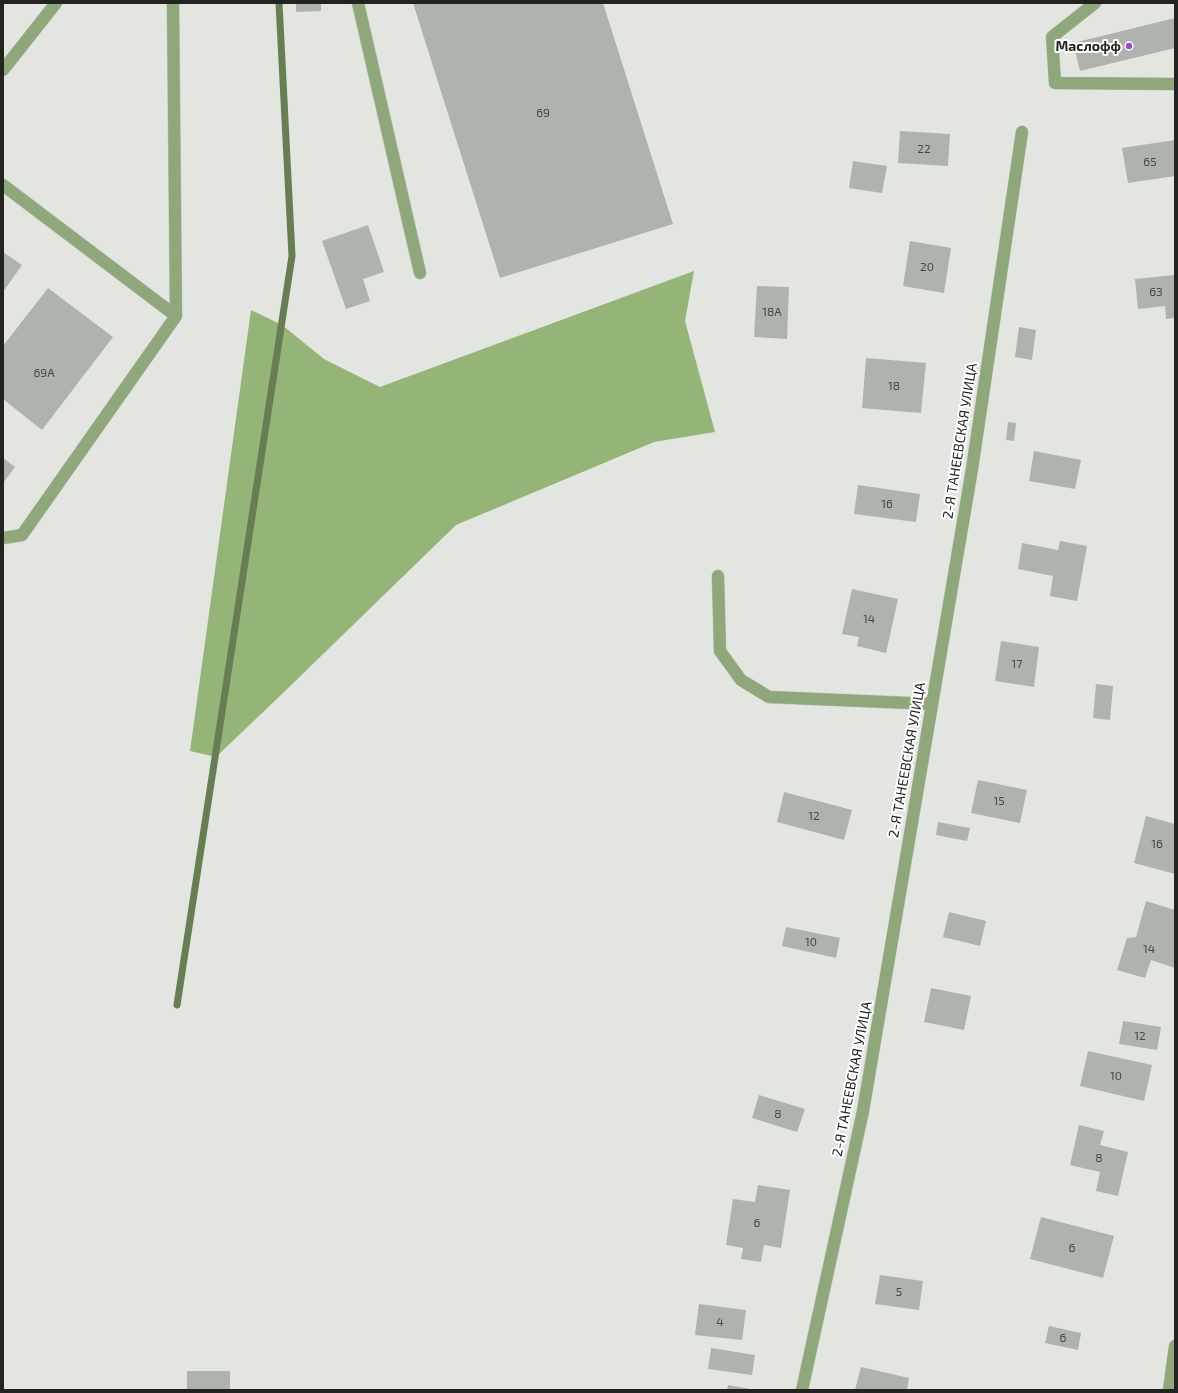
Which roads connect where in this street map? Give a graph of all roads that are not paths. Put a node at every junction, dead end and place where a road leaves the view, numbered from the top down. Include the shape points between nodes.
1 (56, 3) edge
2 (173, 3) edge
3 (358, 3) edge
4 (1095, 3) edge
5 (3, 70) edge
6 (1175, 84) edge
7 (1022, 132) dead end
8 (3, 186) edge
9 (420, 273) dead end
10 (176, 316) junction
11 (3, 538) edge
12 (718, 576) dead end
13 (932, 704) junction
14 (1175, 1346) edge
15 (802, 1390) edge
16 (1169, 1390) edge

1 - 5 street
2 - 10 street
3 - 9 street
4 - 6 street via 1052,37 1055,83
7 - 13 street, 2-Я ТАНЕЕВСКАЯ УЛИЦА via 972,469
8 - 10 street
10 - 11 street via 22,535
12 - 13 street via 720,651 741,680 769,697
13 - 15 street, 2-Я ТАНЕЕВСКАЯ УЛИЦА via 863,1111
14 - 16 street

